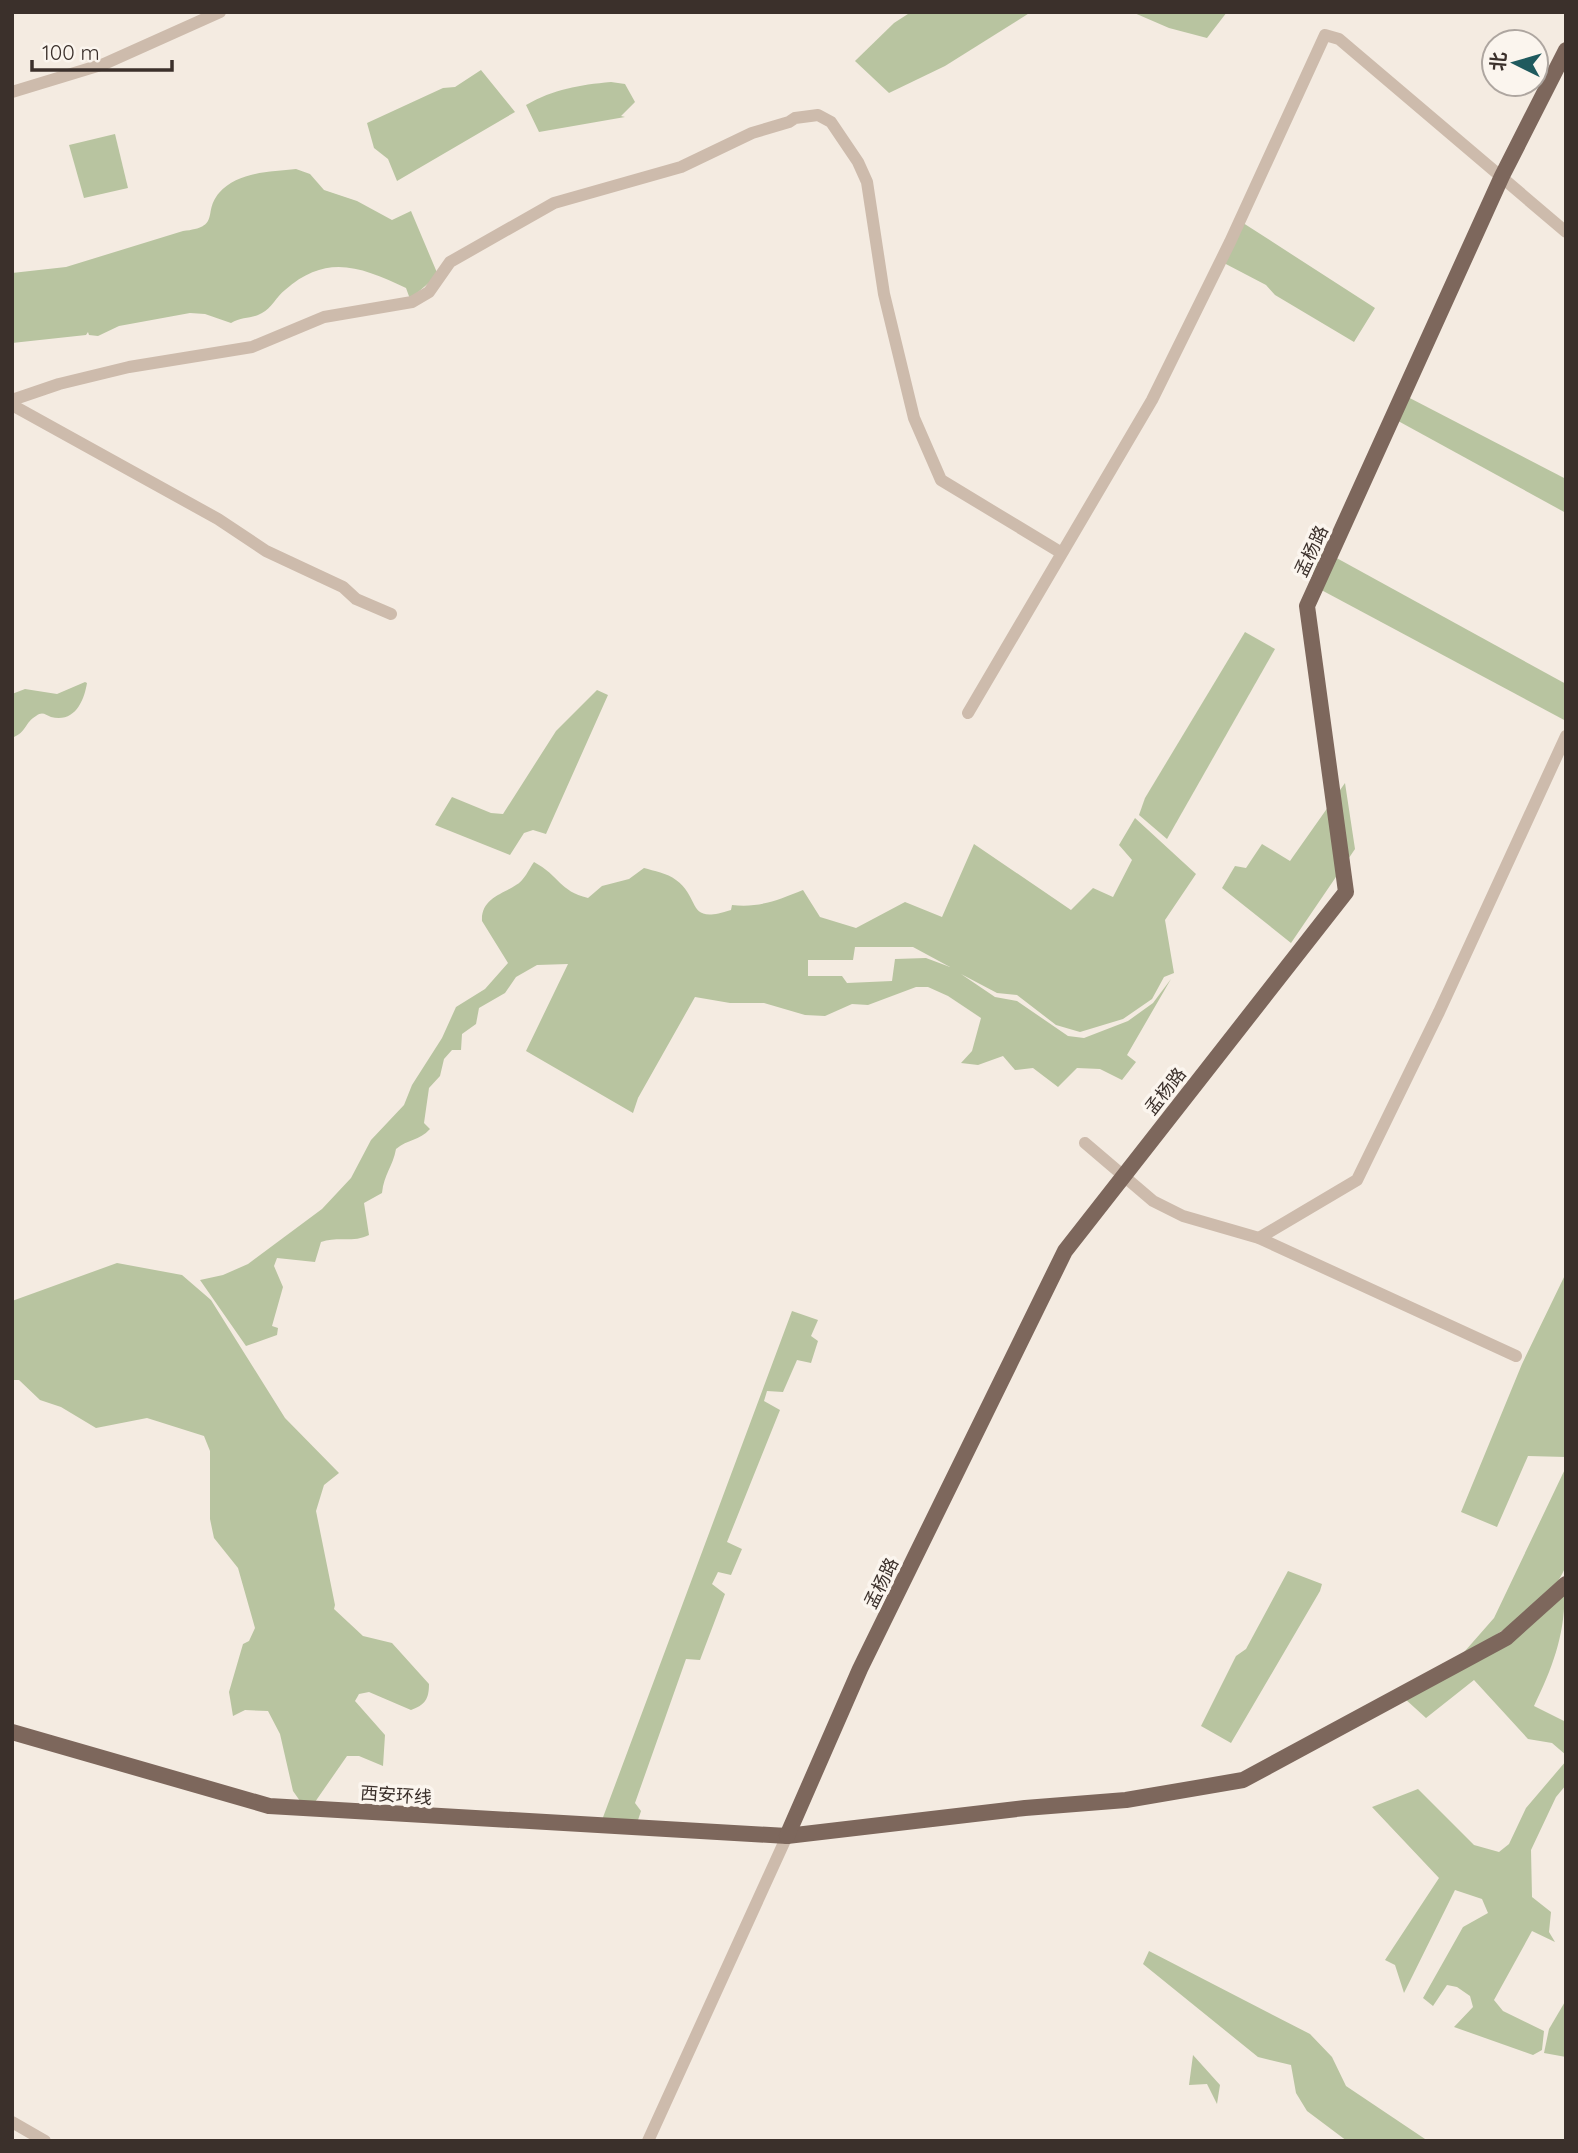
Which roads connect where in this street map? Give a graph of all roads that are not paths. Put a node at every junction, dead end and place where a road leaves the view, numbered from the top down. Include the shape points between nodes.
1 (220, 12) edge
2 (1566, 50) edge
3 (12, 92) edge
4 (1502, 176) junction
5 (1566, 232) edge
6 (12, 402) edge
7 (1060, 552) junction
8 (391, 614) dead end
9 (968, 713) dead end
10 (1566, 736) edge
11 (1085, 1143) dead end
12 (1124, 1175) junction
13 (1259, 1238) junction
14 (1516, 1356) dead end
15 (1566, 1584) edge
16 (12, 1732) edge
17 (787, 1836) junction
18 (12, 2122) edge
19 (45, 2141) edge
20 (648, 2141) edge

1 - 3 street via 104,64
2 - 4 main road, 孟杨路
4 - 5 street
4 - 7 street via 1339,39 1325,35 1153,400
4 - 12 main road, 孟杨路 via 1307,606 1346,892
6 - 7 street via 59,384 130,367 252,347 324,317 412,302 429,292 450,262 554,203 681,167 752,133 818,115 831,122 867,182 884,294 914,418 941,480
6 - 8 street via 266,551
7 - 9 street
10 - 13 street via 1357,1180
11 - 12 street
12 - 13 street via 1153,1201 1183,1216
12 - 17 main road, 孟杨路 via 1065,1251 860,1669
13 - 14 street
15 - 17 main road, 西安环线 via 1506,1639 1243,1780 1126,1800
16 - 17 main road, 西安环线 via 269,1805
17 - 20 street, 孟杨路
18 - 19 street

